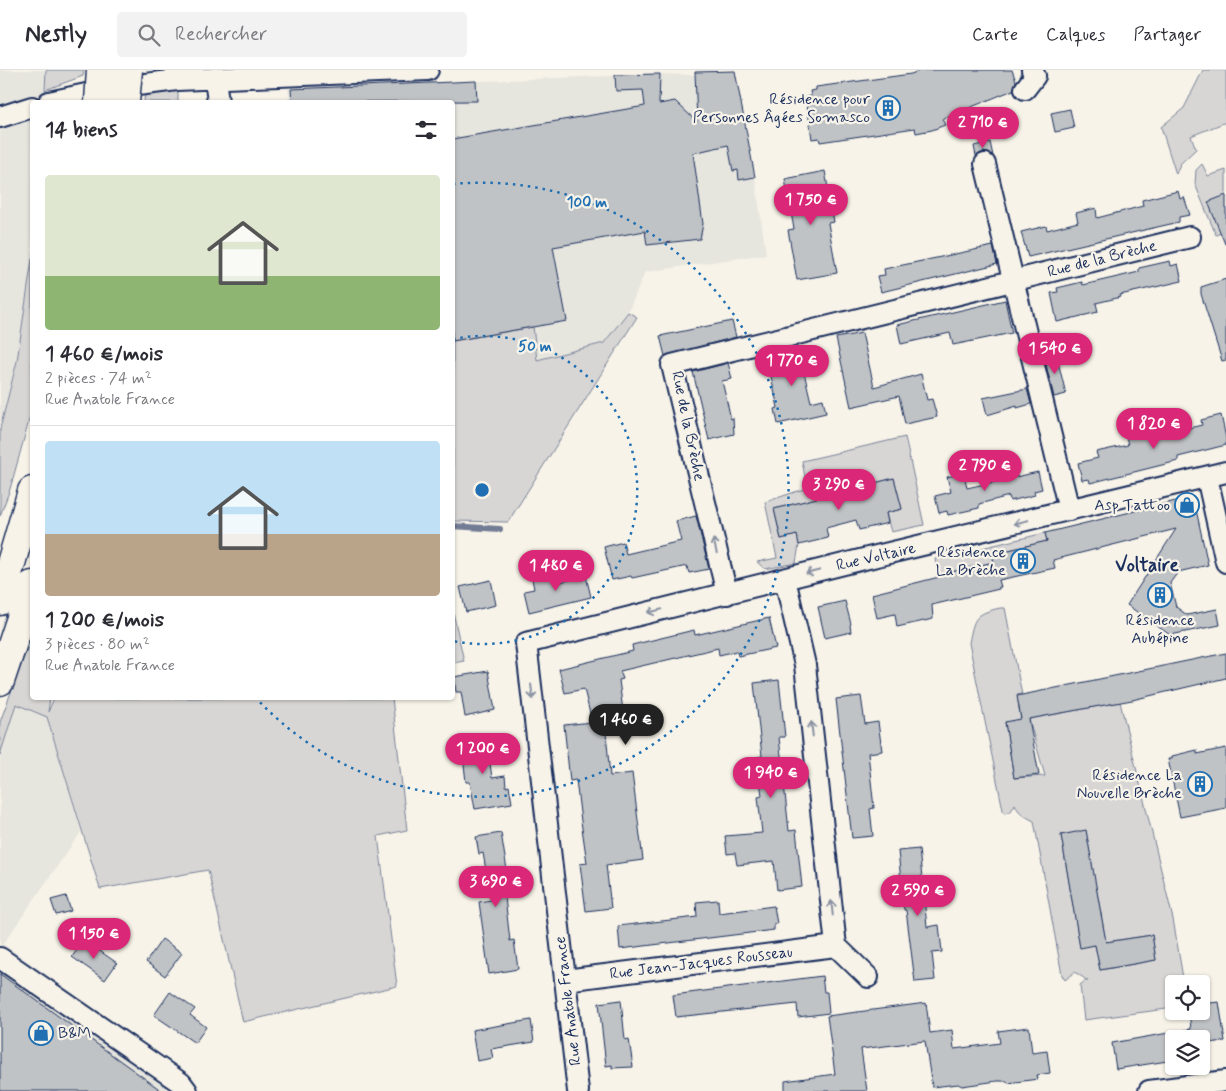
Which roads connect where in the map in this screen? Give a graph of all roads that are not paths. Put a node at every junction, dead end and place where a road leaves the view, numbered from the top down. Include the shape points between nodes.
1 (102, 70) edge
2 (128, 70) edge
3 (428, 70) edge
4 (1032, 70) edge
5 (215, 78) junction
6 (1025, 89) dead end
7 (57, 100) edge
8 (99, 100) edge
9 (125, 100) edge
10 (218, 100) edge
11 (30, 108) edge
12 (0, 117) edge
13 (985, 164) dead end
14 (1190, 237) dead end
15 (1014, 281) junction
16 (1217, 475) edge
17 (30, 485) edge
18 (30, 498) edge
19 (1069, 510) junction
20 (0, 557) edge
21 (1226, 562) edge
22 (785, 580) junction
23 (30, 591) edge
24 (726, 594) junction
25 (0, 600) edge
26 (526, 643) joint
27 (0, 681) edge
28 (836, 946) junction
29 (0, 958) edge
30 (868, 978) dead end
31 (565, 980) junction
32 (1226, 1081) edge
33 (186, 1091) edge
34 (578, 1091) edge
35 (1149, 1091) edge

1 - 8 highway, bridge
2 - 9 highway, bridge
3 - 5 street
4 - 6 street via 1035,76
5 - 7 street via 130,85
5 - 10 street
11 - 12 street
13 - 15 street
14 - 15 street, Rue de la Brèche
15 - 19 street
24 -> 15 street, Rue de la Brèche via 672,365
16 - 19 street, Rue Voltaire
16 - 21 street
17 - 20 street
18 - 25 highway
19 -> 22 street, Rue Voltaire
22 - 24 street, Rue Voltaire
28 -> 22 street via 805,665
23 - 27 highway
24 -> 26 street, Rue Voltaire
26 -> 31 street, Rue Anatole France
28 - 30 street
28 - 31 street, Rue Jean-Jacques Rousseau
29 - 33 street via 181,1083
31 - 34 street, Rue Anatole France
32 - 35 street

